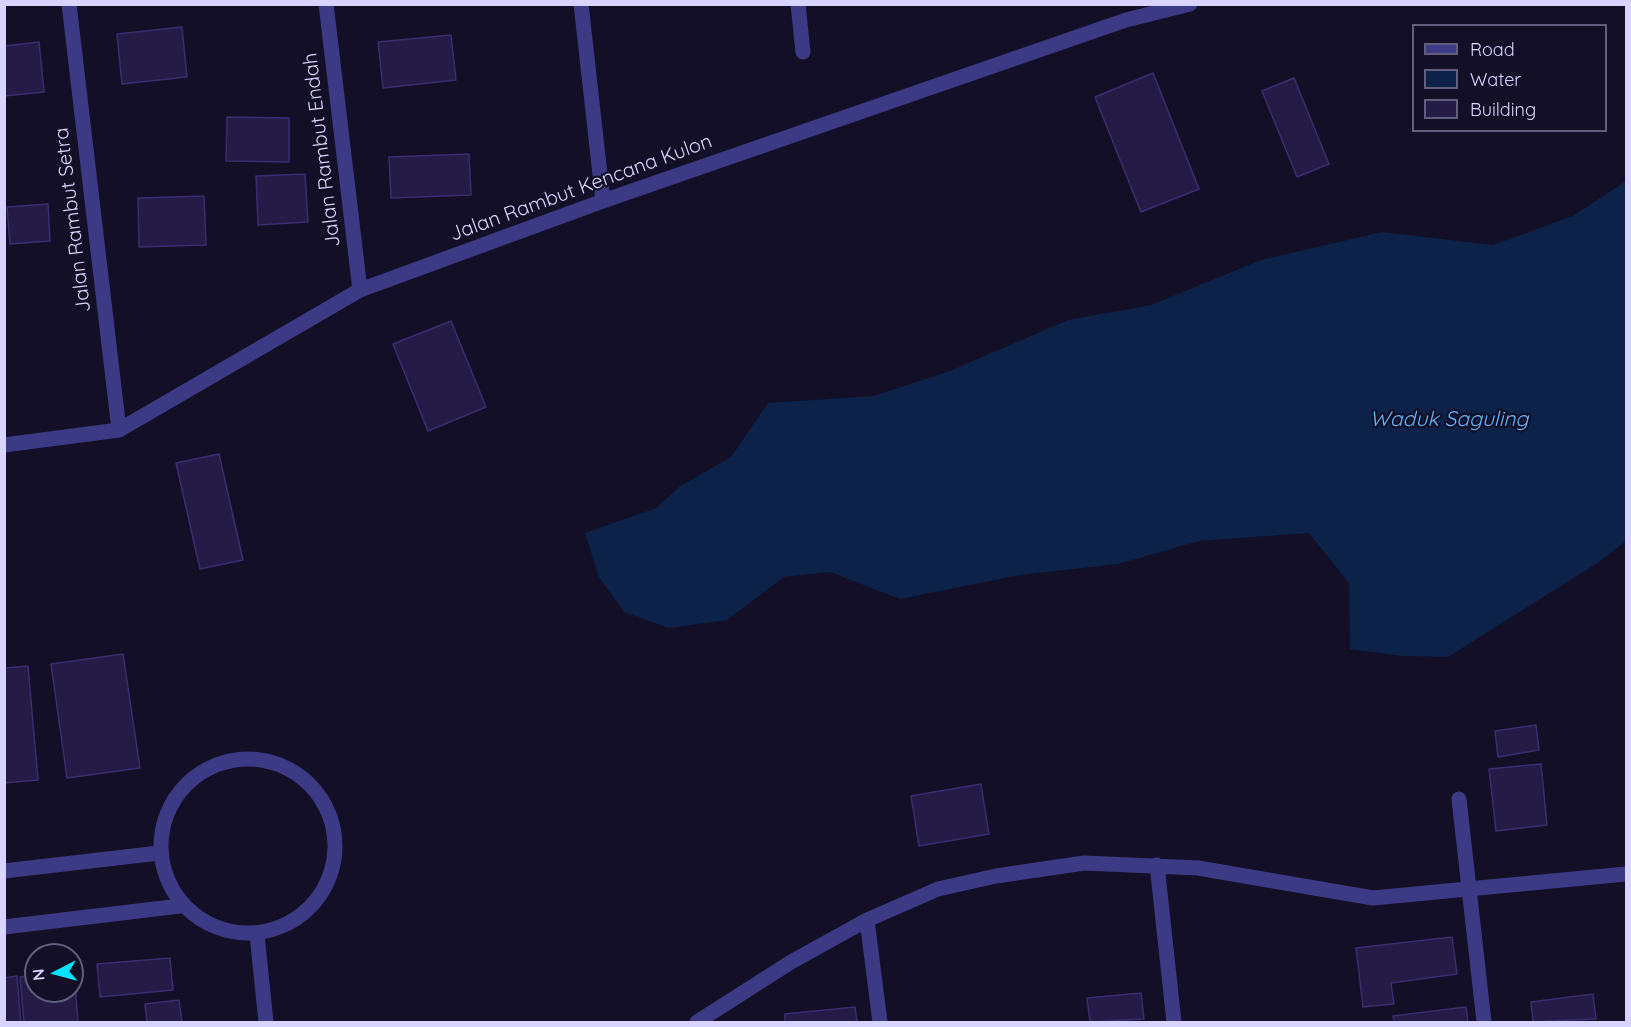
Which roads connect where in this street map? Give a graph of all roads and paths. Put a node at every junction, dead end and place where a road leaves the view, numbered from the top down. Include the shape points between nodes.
1 (69, 4) edge
2 (326, 4) edge
3 (581, 4) edge
4 (798, 4) edge
5 (1190, 4) edge
6 (803, 52) dead end
7 (603, 201) junction
8 (360, 290) junction
9 (119, 430) junction
10 (4, 445) edge
11 (1459, 799) dead end
12 (159, 853) junction
13 (1157, 865) junction
14 (4, 871) edge
15 (1626, 874) edge
16 (1469, 891) junction
17 (180, 906) junction
18 (867, 920) junction
19 (4, 927) edge
20 (257, 935) junction
21 (266, 1021) edge
22 (697, 1023) edge
23 (880, 1023) edge
24 (1174, 1023) edge
25 (1484, 1023) edge

1 - 9 street, Jalan Rambut Setra
2 - 8 street, Jalan Rambut Endah
3 - 7 street
4 - 6 street
5 - 7 street, Jalan Rambut Kencana Kulon via 1139,16
7 - 8 street, Jalan Rambut Kencana Kulon
8 - 9 street, Jalan Rambut Kencana Kulon
9 - 10 street, Jalan Rambut Kencana Kulon
11 - 16 street
12 - 14 street
12 - 17 street
12 - 20 street via 166,811 190,778 227,759 268,759 305,778 329,811 336,852 324,891 295,921
13 - 16 street via 1198,868 1373,897
13 - 18 street via 1084,863 996,876 938,889
13 - 24 street
15 - 16 street
16 - 25 street
17 - 19 street
17 - 20 street via 202,923 228,933
18 - 22 street via 791,962
18 - 23 street
20 - 21 street

